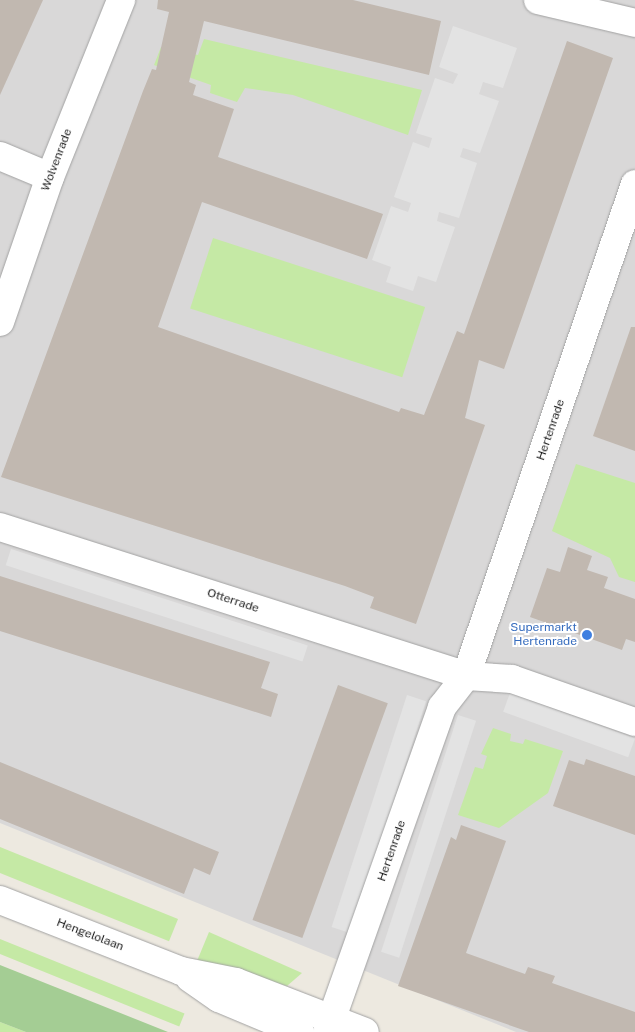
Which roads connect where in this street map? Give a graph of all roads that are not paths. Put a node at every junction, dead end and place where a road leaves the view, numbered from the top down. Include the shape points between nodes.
1 (121, 0) edge
2 (538, 0) edge
3 (635, 23) edge
4 (0, 156) edge
5 (50, 177) junction
6 (635, 184) edge
7 (0, 322) edge
8 (0, 527) edge
9 (466, 676) junction
10 (635, 722) edge
11 (0, 900) edge
12 (181, 971) junction
13 (329, 1025) edge
14 (300, 1032) edge
15 (365, 1032) edge

1 - 5 street, Wolvenrade
2 - 3 street
4 - 5 street
5 - 7 street, Wolvenrade
6 - 9 street, Hertenrade
8 - 9 street, Otterrade
9 - 10 street via 512,679
9 - 13 street, Hertenrade via 442,707
11 - 12 street, Hengelolaan
12 - 13 street, Hengelolaan via 236,982
12 - 14 street, Hengelolaan via 219,998
13 - 15 street, Hengelolaan

